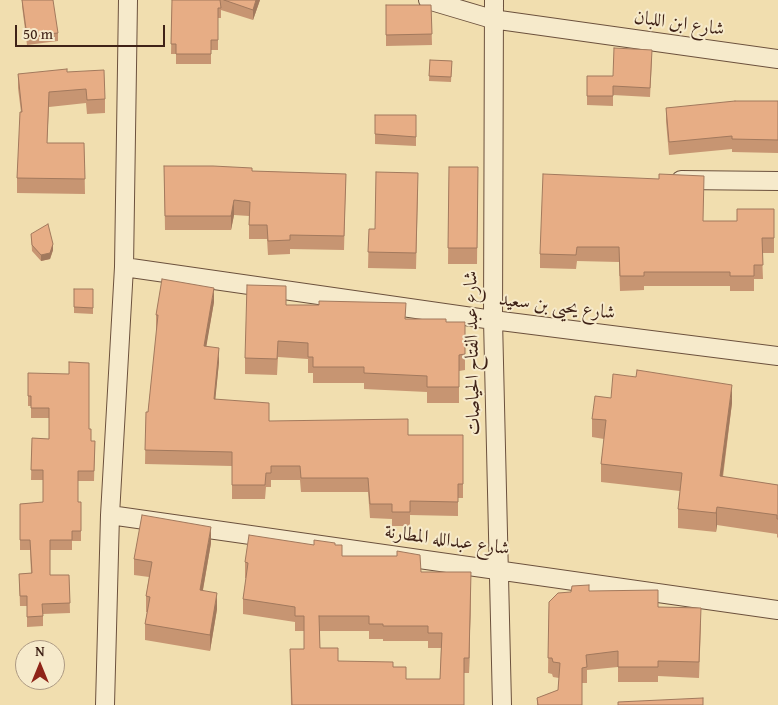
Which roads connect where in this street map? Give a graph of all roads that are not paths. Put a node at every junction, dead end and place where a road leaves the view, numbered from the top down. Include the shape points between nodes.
1 (128, 0) edge
2 (428, 0) edge
3 (494, 0) edge
4 (492, 19) junction
5 (778, 59) edge
6 (678, 180) edge
7 (778, 181) edge
8 (124, 267) junction
9 (493, 320) junction
10 (778, 356) edge
11 (110, 515) junction
12 (500, 570) junction
13 (778, 610) edge
14 (105, 705) edge
15 (502, 705) edge

1 - 8 street
2 - 4 street, شارع ابن اللبان
3 - 4 street, شارع عبد الفتاح الحياصات
4 - 5 street, شارع ابن اللبان
4 - 9 street, شارع عبد الفتاح الحياصات via 495,100
6 - 7 street
8 - 9 street, شارع يحيى بن سعيد
8 - 11 street
9 - 10 street, شارع يحيى بن سعيد
9 - 12 street, شارع عبد الفتاح الحياصات
11 - 12 street, شارع عبدالله المطارنة
11 - 14 street
12 - 13 street, شارع عبدالله المطارنة
12 - 15 street, شارع عبد الفتاح الحياصات

